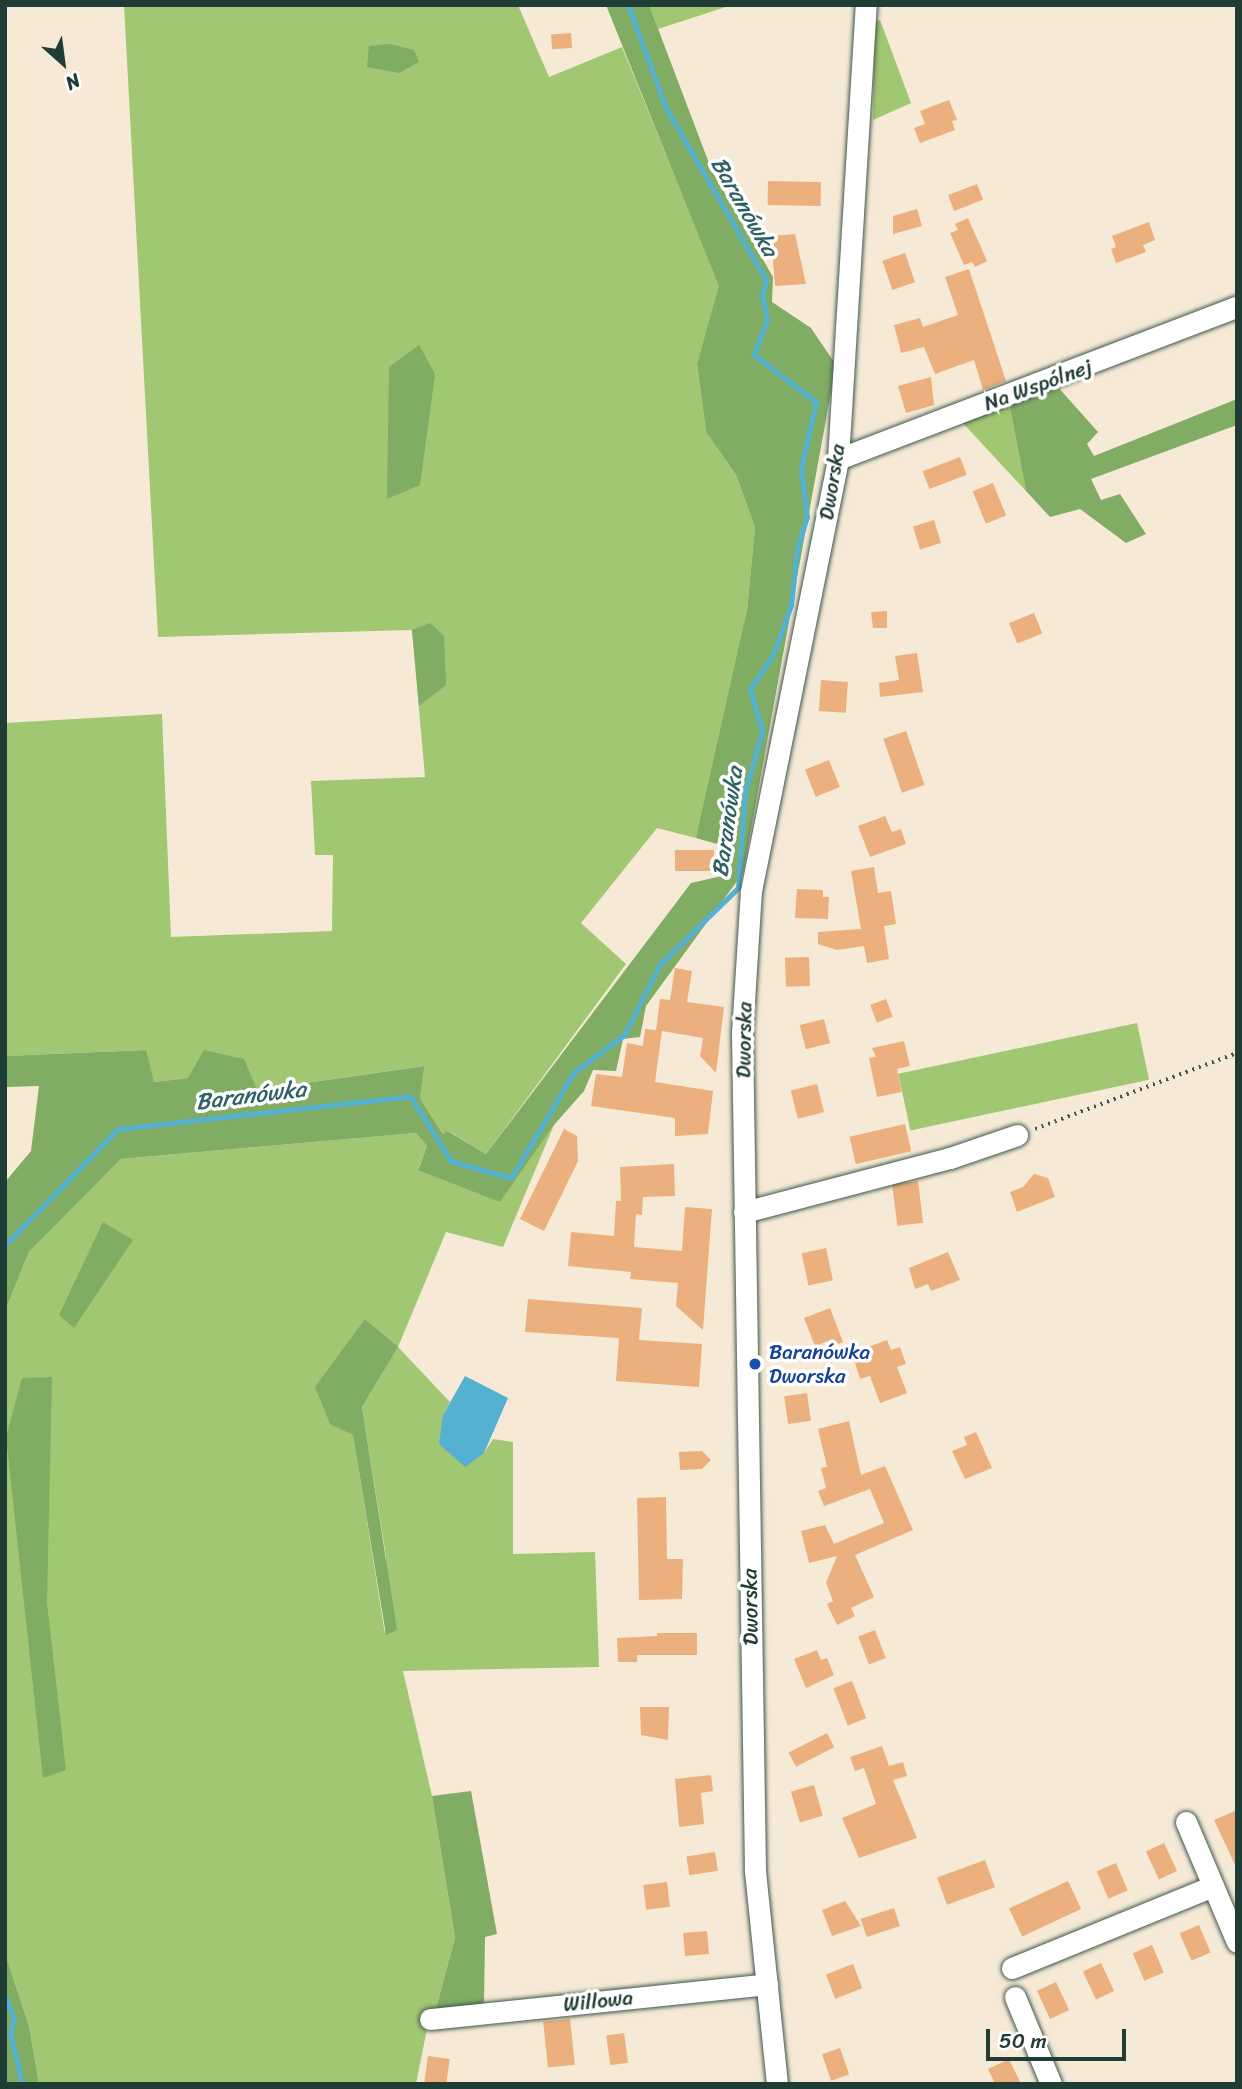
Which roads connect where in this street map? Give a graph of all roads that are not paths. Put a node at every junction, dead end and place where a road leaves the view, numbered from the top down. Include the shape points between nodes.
1 (866, 5) edge
2 (1237, 307) edge
3 (838, 459) junction
4 (1017, 1136) road end
5 (744, 1212) junction
6 (1186, 1822) dead end
7 (1213, 1886) junction
8 (1237, 1942) edge
9 (1012, 1968) dead end
10 (767, 1984) junction
11 (1015, 1997) dead end
12 (430, 2019) dead end
13 (777, 2084) edge
14 (1051, 2084) edge

1 - 3 street, Dworska
2 - 3 street, Na Wspólnej
3 - 5 street, Dworska via 751,891 742,1033
4 - 5 street
5 - 10 street, Dworska via 755,1870
6 - 7 street
7 - 8 street
7 - 9 street
10 - 12 street, Willowa
10 - 13 street, Dworska
11 - 14 street

